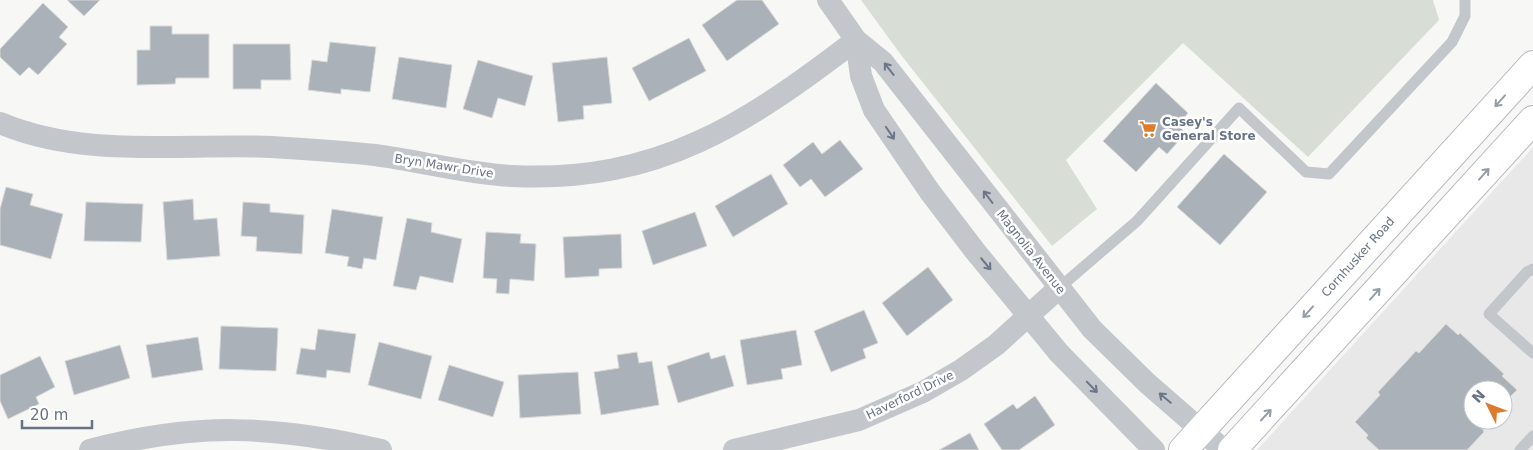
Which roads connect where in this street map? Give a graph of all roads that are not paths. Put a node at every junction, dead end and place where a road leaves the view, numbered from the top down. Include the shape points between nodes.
1 (828, 0) edge
2 (1464, 0) edge
3 (856, 40) junction
4 (1533, 65) edge
5 (1533, 120) edge
6 (0, 124) edge
7 (1533, 270) edge
8 (1059, 288) junction
9 (1029, 315) junction
10 (1533, 354) edge
11 (1201, 430) junction
12 (1533, 436) edge
13 (90, 450) edge
14 (381, 450) edge
15 (734, 450) edge
16 (1154, 450) edge
17 (1183, 450) edge
18 (1224, 450) edge
19 (1232, 450) edge
20 (1520, 450) edge

1 - 3 street, Magnolia Avenue
2 - 8 lane via 1465,16 1452,42 1329,174 1306,172 1239,108 1136,221
3 - 6 street, Bryn Mawr Drive via 734,124 691,146 605,172 512,176 375,155 318,150 104,145 42,137
8 -> 3 street, Magnolia Avenue via 883,62
3 -> 9 street, Magnolia Avenue via 861,76 874,110 930,192
4 -> 11 main road, Cornhusker Road
19 -> 5 main road
7 - 10 lane via 1527,272 1489,314
8 - 9 street, Haverford Drive
11 -> 8 street, Magnolia Avenue via 1147,383
9 - 15 street, Haverford Drive via 996,345 961,370 914,396 859,420
9 -> 16 street, Magnolia Avenue via 1059,353
11 - 17 main road, Cornhusker Road
11 - 18 street, Magnolia Avenue
12 - 20 lane
13 - 14 street via 196,430 238,429 314,435

